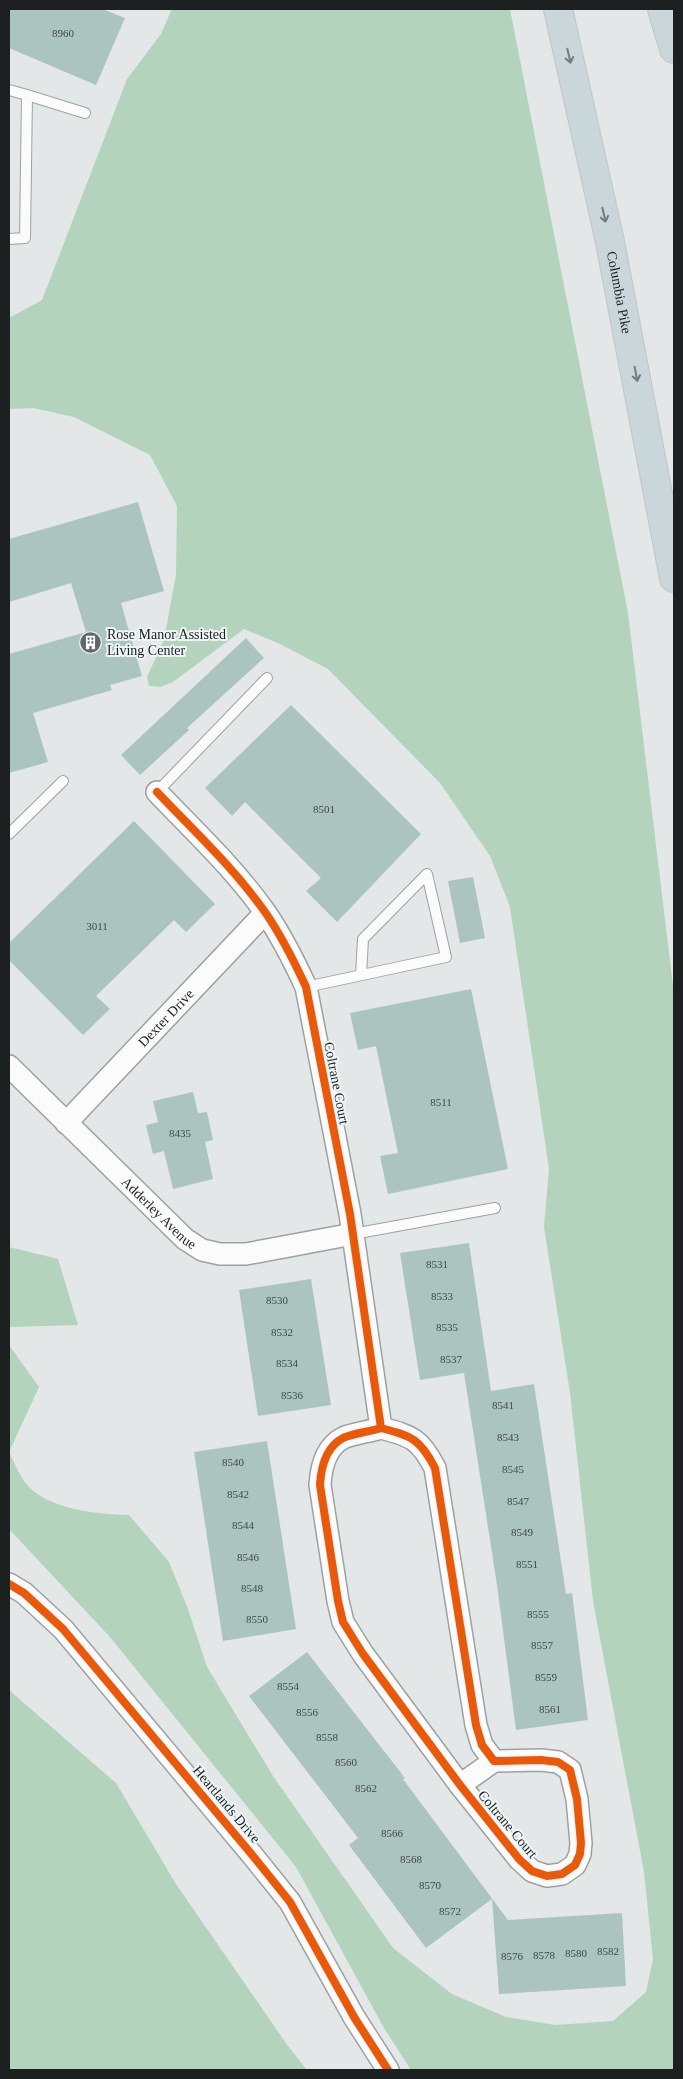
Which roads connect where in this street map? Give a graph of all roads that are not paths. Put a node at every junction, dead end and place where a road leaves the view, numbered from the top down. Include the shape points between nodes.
1 (558, 9) edge
2 (662, 9) edge
3 (674, 49) edge
4 (9, 90) edge
5 (27, 95) junction
6 (86, 113) dead end
7 (9, 239) edge
8 (674, 578) edge
9 (267, 678) dead end
10 (63, 781) dead end
11 (157, 792) joint
12 (9, 834) edge
13 (265, 913) junction
14 (362, 975) junction
15 (306, 986) junction
16 (9, 1066) edge
17 (66, 1122) junction
18 (495, 1208) dead end
19 (353, 1234) junction
20 (381, 1428) junction
21 (9, 1584) edge
22 (494, 1761) junction
23 (460, 1785) junction
24 (388, 2070) edge

1 -> 8 highway, Columbia Pike via 610,242
2 - 3 highway
4 - 5 lane
5 - 6 lane
5 - 7 lane via 25,238
9 - 11 lane
10 - 12 lane
11 - 13 street, Coltrane Court via 238,877
13 - 15 street, Coltrane Court
13 - 17 street, Dexter Drive
14 - 14 lane via 446,957 427,874 363,939
14 - 15 lane
15 - 19 street, Coltrane Court
16 - 17 street, Adderley Avenue
17 - 19 street, Adderley Avenue via 185,1239 202,1250 246,1254
18 - 19 lane
19 - 20 street, Coltrane Court
20 - 22 street via 409,1436 426,1450 435,1468 476,1724 482,1745
20 - 23 street, Coltrane Court via 343,1438 328,1452 321,1467 320,1485 338,1601 343,1622 363,1654
21 - 24 street, Heartlands Drive via 24,1593 63,1629 290,1902 354,2017
22 - 23 street
22 - 23 street, Coltrane Court via 558,1762 570,1770 581,1843 575,1865 562,1874 547,1876 532,1871

